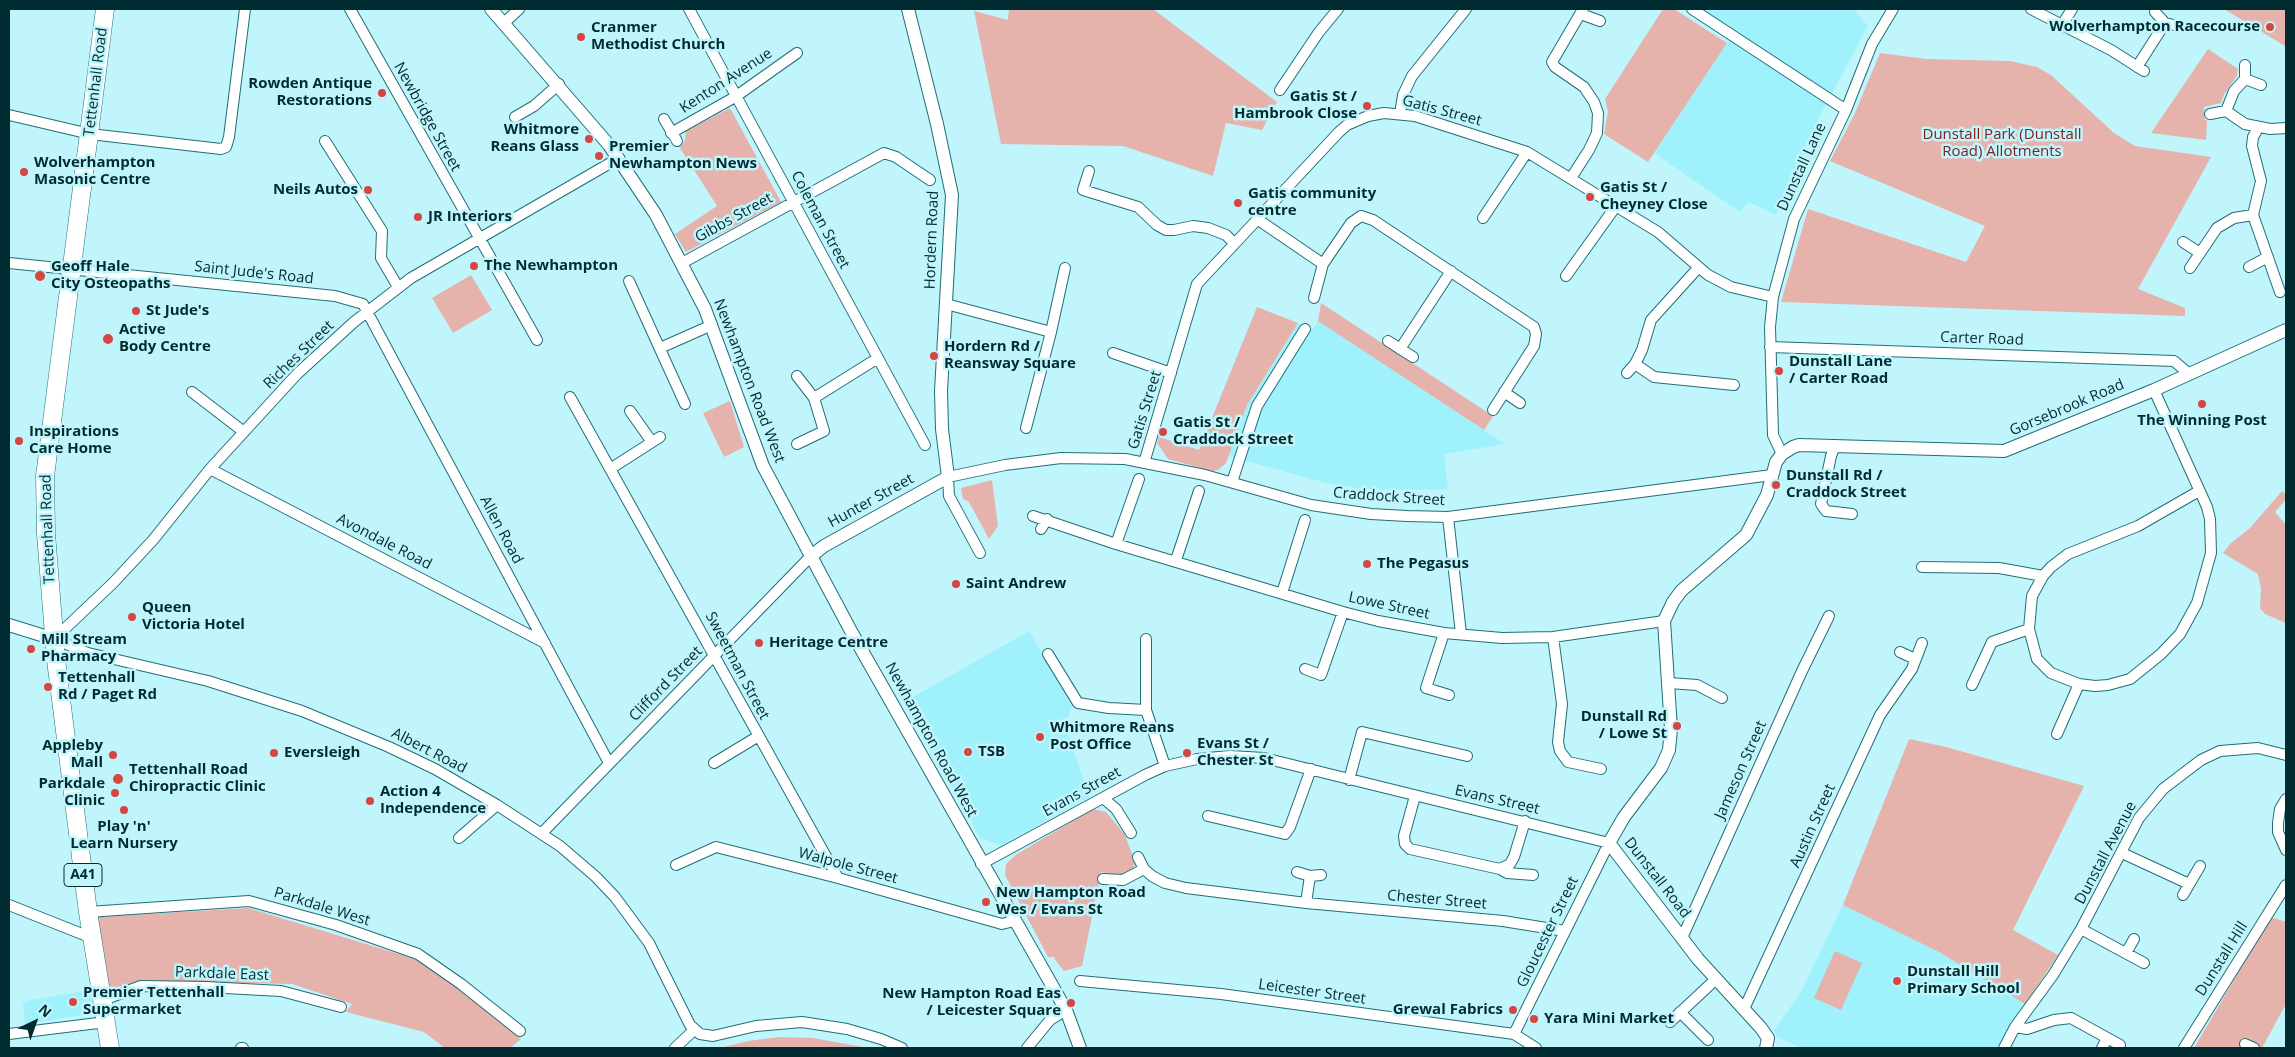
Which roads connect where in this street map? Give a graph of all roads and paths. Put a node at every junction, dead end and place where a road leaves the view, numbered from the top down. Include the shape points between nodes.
1 (105, 9) edge
2 (245, 9) edge
3 (350, 9) edge
4 (491, 9) edge
5 (519, 9) edge
6 (689, 9) edge
7 (908, 9) edge
8 (1338, 9) edge
9 (1466, 9) edge
10 (1692, 9) edge
11 (1893, 9) edge
12 (2031, 9) edge
13 (2072, 9) edge
14 (1582, 11) edge
15 (2155, 12) dead end
16 (1600, 21) dead end
17 (504, 23) junction
18 (2165, 23) junction
19 (2062, 25) junction
20 (2178, 26) dead end
21 (797, 52) dead end
22 (2245, 65) dead end
23 (2245, 79) junction
24 (559, 84) junction
25 (2261, 85) dead end
26 (1280, 90) dead end
27 (735, 97) junction
28 (1846, 110) junction
29 (2226, 112) junction
30 (1400, 114) junction
31 (2210, 114) dead end
32 (9, 115) edge
33 (515, 117) dead end
34 (664, 120) dead end
35 (2258, 128) junction
36 (2286, 128) edge
37 (90, 134) junction
38 (325, 141) dead end
39 (1526, 152) junction
40 (618, 158) junction
41 (1089, 171) dead end
42 (1571, 178) junction
43 (930, 180) dead end
44 (794, 203) junction
45 (1616, 206) junction
46 (2253, 215) junction
47 (1483, 218) dead end
48 (1257, 219) junction
49 (479, 239) junction
50 (1234, 242) junction
51 (2183, 242) dead end
52 (2200, 253) junction
53 (2268, 257) junction
54 (9, 263) edge
55 (682, 263) junction
56 (1323, 264) junction
57 (2249, 267) dead end
58 (1064, 268) dead end
59 (1698, 268) junction
60 (2190, 268) dead end
61 (73, 269) junction
62 (1451, 271) junction
63 (1566, 276) dead end
64 (629, 281) dead end
65 (398, 287) junction
66 (2280, 292) dead end
67 (1773, 297) junction
68 (1314, 298) dead end
69 (946, 304) junction
70 (368, 311) junction
71 (712, 325) junction
72 (1305, 329) dead end
73 (2286, 330) edge
74 (1051, 332) junction
75 (537, 340) dead end
76 (1388, 340) dead end
77 (1770, 347) junction
78 (660, 348) junction
79 (1400, 349) junction
80 (1113, 353) dead end
81 (1413, 357) dead end
82 (878, 358) junction
83 (1635, 364) junction
84 (1171, 373) junction
85 (1627, 373) dead end
86 (2188, 373) junction
87 (797, 376) dead end
88 (1734, 385) dead end
89 (2154, 390) junction
90 (192, 392) dead end
91 (1504, 392) junction
92 (570, 396) dead end
93 (814, 398) junction
94 (1520, 403) dead end
95 (685, 404) dead end
96 (1493, 410) dead end
97 (630, 411) dead end
98 (1026, 428) dead end
99 (244, 432) junction
100 (797, 444) dead end
101 (925, 445) dead end
102 (1835, 446) junction
103 (1782, 454) junction
104 (1144, 463) junction
105 (210, 469) junction
106 (610, 469) junction
107 (1772, 475) junction
108 (948, 477) junction
109 (1139, 479) dead end
110 (1232, 482) junction
111 (2199, 491) junction
112 (1199, 492) dead end
113 (1852, 514) dead end
114 (1033, 516) dead end
115 (1448, 517) junction
116 (1047, 519) junction
117 (1305, 520) dead end
118 (1041, 529) dead end
119 (1116, 544) junction
120 (980, 553) dead end
121 (811, 556) junction
122 (1176, 560) junction
123 (1922, 567) dead end
124 (2043, 576) junction
125 (1282, 593) junction
126 (1343, 612) junction
127 (1829, 616) dead end
128 (1664, 621) junction
129 (9, 625) edge
130 (2029, 629) junction
131 (1444, 633) junction
132 (1461, 634) junction
133 (1553, 637) junction
134 (54, 639) junction
135 (1146, 639) dead end
136 (545, 643) junction
137 (1922, 643) dead end
138 (1900, 652) dead end
139 (715, 654) junction
140 (1048, 654) dead end
141 (1915, 659) junction
142 (1305, 669) dead end
143 (1669, 683) junction
144 (2079, 684) junction
145 (1972, 685) dead end
146 (1449, 695) dead end
147 (1722, 698) dead end
148 (1146, 710) junction
149 (2057, 734) dead end
150 (757, 737) junction
151 (2286, 755) edge
152 (1467, 756) dead end
153 (609, 763) junction
154 (714, 763) dead end
155 (1165, 766) junction
156 (1310, 769) junction
157 (1602, 770) dead end
158 (1349, 780) junction
159 (1415, 796) junction
160 (1103, 798) junction
161 (2286, 799) edge
162 (497, 804) junction
163 (1208, 816) dead end
164 (1525, 821) junction
165 (1131, 832) dead end
166 (542, 833) junction
167 (459, 838) dead end
168 (1609, 843) junction
169 (2286, 850) edge
170 (2122, 852) junction
171 (1138, 857) dead end
172 (982, 864) junction
173 (676, 865) dead end
174 (2200, 866) dead end
175 (1144, 868) junction
176 (1500, 869) junction
177 (1298, 872) dead end
178 (1533, 875) dead end
179 (838, 878) junction
180 (1103, 879) dead end
181 (2189, 884) junction
182 (2286, 885) edge
183 (2182, 895) dead end
184 (1306, 903) junction
185 (9, 905) edge
186 (88, 912) junction
187 (1014, 921) junction
188 (2082, 929) junction
189 (1564, 931) junction
190 (92, 938) junction
191 (1682, 938) junction
192 (2134, 939) dead end
193 (2126, 953) junction
194 (2144, 963) dead end
195 (1716, 979) junction
196 (1080, 981) dead end
197 (103, 1000) junction
198 (341, 1007) dead end
199 (1744, 1009) junction
200 (1066, 1010) junction
201 (1680, 1012) junction
202 (106, 1022) junction
203 (1670, 1022) dead end
204 (2015, 1027) junction
205 (694, 1030) junction
206 (520, 1031) dead end
207 (9, 1034) edge
208 (1514, 1034) junction
209 (2107, 1038) junction
210 (1708, 1040) dead end
211 (2120, 1045) dead end
212 (110, 1048) edge
213 (675, 1048) edge
214 (902, 1048) edge
215 (1027, 1048) edge
216 (1080, 1048) edge
217 (1536, 1048) edge
218 (1766, 1048) edge
219 (2004, 1048) edge
220 (2102, 1048) edge
221 (2184, 1048) edge

1 - 37 highway, Tettenhall Road / A41
2 - 37 street via 226,147 215,150
3 - 49 street, Newbridge Street
4 - 17 street, Newhampton Road West
5 - 17 street
6 - 27 street, Coleman Street
7 - 69 street, Hordern Road via 951,185
8 - 26 street
9 - 30 street via 1412,76
10 - 28 street
11 - 28 street, Dunstall Lane via 1872,44
12 - 19 street
13 - 19 street
14 - 16 street
14 - 42 street via 1552,62 1584,87 1598,113 1597,134
15 - 18 street
17 - 24 street, Newhampton Road West
18 - 19 street via 2141,69
18 - 20 street
21 - 27 street, Kenton Avenue
22 - 23 street
23 - 25 street
23 - 29 street via 2234,91
24 - 33 street via 534,106
24 - 40 street, Newhampton Road West
27 - 34 street, Kenton Avenue via 674,137
27 - 44 street, Coleman Street
28 - 67 street, Dunstall Lane via 1794,219
29 - 31 street
29 - 35 street
30 - 39 street, Gatis Street via 1462,130
30 - 48 street, Gatis Street via 1368,116 1347,125
32 - 37 street
35 - 36 street
35 - 46 street via 2252,146 2262,180
37 - 61 highway, Tettenhall Road / A41
38 - 65 street via 382,230 381,258
39 - 42 street, Gatis Street
39 - 47 street
40 - 49 street, Riches Street
40 - 55 street, Newhampton Road West
41 - 50 street via 1083,190 1138,207 1157,226 1166,230 1193,226 1208,228
42 - 45 street, Gatis Street
43 - 44 street, Gibbs Street via 896,156 884,153
44 - 55 street, Gibbs Street
44 - 82 street, Coleman Street
45 - 59 street, Gatis Street via 1658,232
45 - 63 street
46 - 52 street via 2225,222
46 - 53 street
48 - 50 street, Gatis Street
48 - 56 street
49 - 65 street, Riches Street
49 - 75 street
50 - 84 street, Gatis Street via 1197,284
51 - 52 street
52 - 60 street
53 - 57 street
53 - 66 street
54 - 61 street, Saint Jude's Road
55 - 71 street, Newhampton Road West
56 - 62 street via 1351,223 1361,216 1373,220
56 - 68 street
58 - 74 street
59 - 67 street, Gatis Street via 1731,287
59 - 83 street via 1651,320
61 - 70 street, Saint Jude's Road via 335,296 359,301
61 - 134 highway, Tettenhall Road / A41 via 45,476
62 - 79 street
62 - 91 street via 1527,321 1536,334 1534,346
64 - 78 street
65 - 70 street, Riches Street
67 - 77 street, Dunstall Lane
69 - 74 street
69 - 108 street, Hordern Road via 940,411
70 - 99 street, Riches Street via 297,374
70 - 136 street, Allen Road
71 - 78 street
71 - 121 street, Newhampton Road West via 763,466
72 - 110 street via 1257,406
73 - 86 street, Gorsebrook Road
74 - 98 street
76 - 79 street
77 - 86 street, Carter Road via 2174,361
77 - 103 street via 1772,435
78 - 95 street
79 - 81 street
80 - 84 street
82 - 93 street
82 - 101 street, Coleman Street
83 - 85 street
83 - 88 street via 1654,377
84 - 104 street, Gatis Street
86 - 89 street, Gorsebrook Road
87 - 93 street
89 - 102 street, Gorsebrook Road via 2004,451
89 - 111 street
90 - 99 street
91 - 94 street
91 - 96 street
92 - 106 street, Sweetman Street
93 - 100 street via 824,431
97 - 106 street via 656,439
99 - 105 street, Riches Street
102 - 103 street, Gorsebrook Road via 1800,445
102 - 113 street via 1821,504 1826,511
103 - 107 street
104 - 108 street, Craddock Street via 1125,459 1061,458
104 - 110 street, Craddock Street
105 - 134 street, Riches Street via 114,583
105 - 136 street, Avondale Road
106 - 139 street, Sweetman Street
107 - 115 street, Craddock Street
107 - 128 street via 1764,502 1746,535 1680,592
108 - 120 street via 949,496
108 - 121 street, Hunter Street
109 - 119 street
110 - 115 street, Craddock Street via 1334,510
111 - 124 street via 2138,526 2068,554
111 - 144 street via 2210,520 2211,552 2204,585 2184,628 2161,654 2130,679 2108,685
112 - 122 street
114 - 116 street, Lowe Street
115 - 132 street
116 - 118 street
116 - 119 street, Lowe Street
117 - 125 street
119 - 122 street, Lowe Street
121 - 139 street, Clifford Street
121 - 172 street, Newhampton Road West
122 - 125 street, Lowe Street
123 - 124 street via 1998,568
124 - 130 street via 2032,596
125 - 126 street, Lowe Street
126 - 131 street, Lowe Street
126 - 142 street via 1321,675
127 - 191 street, Jameson Street
128 - 133 street, Lowe Street
128 - 143 street, Dunstall Road
129 - 134 street
130 - 144 street via 2037,659 2056,676
130 - 145 street via 1992,642
131 - 132 street, Lowe Street
131 - 146 street via 1426,688
132 - 133 street, Lowe Street via 1502,638
133 - 157 street via 1562,704 1560,751 1568,762
134 - 162 street, Albert Road via 88,653 208,681 302,711 389,746
134 - 186 highway, Tettenhall Road / A41
135 - 148 street
136 - 153 street, Allen Road
137 - 141 street, Austin Street
138 - 141 street
139 - 150 street, Sweetman Street
139 - 153 street, Clifford Street
140 - 148 street via 1078,703
141 - 199 street, Austin Street via 1912,669 1880,715
143 - 147 street via 1697,685
143 - 168 street, Dunstall Road via 1671,729 1665,760 1620,822
144 - 149 street
148 - 155 street
150 - 154 street
150 - 179 street, Sweetman Street
151 - 170 street, Dunstall Avenue via 2243,748 2220,751 2201,760 2162,789 2147,807
152 - 158 street via 1362,732
153 - 166 street, Clifford Street
155 - 156 street, Evans Street via 1230,756 1264,758
155 - 160 street, Evans Street
156 - 158 street, Evans Street
156 - 163 street via 1285,834
158 - 159 street, Evans Street
159 - 164 street, Evans Street
159 - 176 street via 1404,836 1410,849
160 - 165 street via 1116,809
160 - 172 street, Evans Street
161 - 169 street via 2280,809 2278,823 2278,832
162 - 166 street, Albert Road
162 - 167 street
164 - 168 street, Evans Street
164 - 176 street via 1514,857 1510,864
166 - 205 street, Albert Road via 596,877 632,918 664,969
168 - 189 street, Gloucester Street
168 - 191 street, Dunstall Road
170 - 181 street
170 - 188 street, Dunstall Avenue
171 - 175 street, Chester Street
172 - 187 street, Newhampton Road West
173 - 179 street, Walpole Street via 716,847
174 - 181 street
175 - 180 street via 1123,880
175 - 184 street, Chester Street via 1165,883 1186,888
176 - 178 street via 1507,873
177 - 184 street via 1315,875
179 - 187 street, Walpole Street via 1002,924
181 - 183 street
182 - 221 street, Dunstall Hill
184 - 189 street, Chester Street via 1503,921
185 - 190 street
186 - 190 highway, Tettenhall Road / A41
186 - 206 street, Parkdale West via 249,901 336,925 418,954
187 - 200 street, Newhampton Road West
188 - 193 street
188 - 204 street, Dunstall Avenue via 2054,975
189 - 208 street, Gloucester Street
190 - 197 highway, Tettenhall Road / A41
191 - 195 street, Dunstall Road
192 - 193 street
193 - 194 street
195 - 199 street, Dunstall Road
195 - 201 street
196 - 208 street, Leicester Street via 1221,994
197 - 198 street, Parkdale East via 141,986 206,986 281,991
197 - 202 highway, Tettenhall Road / A41
199 - 218 street, Dunstall Road via 1768,1038
200 - 215 street via 1050,1020
200 - 216 street, Newhampton Road West
201 - 203 street
201 - 210 street
202 - 207 street
202 - 212 highway, Tettenhall Road / A41
204 - 209 street via 2026,1029 2071,1018
204 - 219 street, Dunstall Avenue
205 - 213 street
205 - 214 street via 713,1036 756,1026 802,1022 847,1029
208 - 217 street, Leicester Street
209 - 211 street
209 - 220 street

